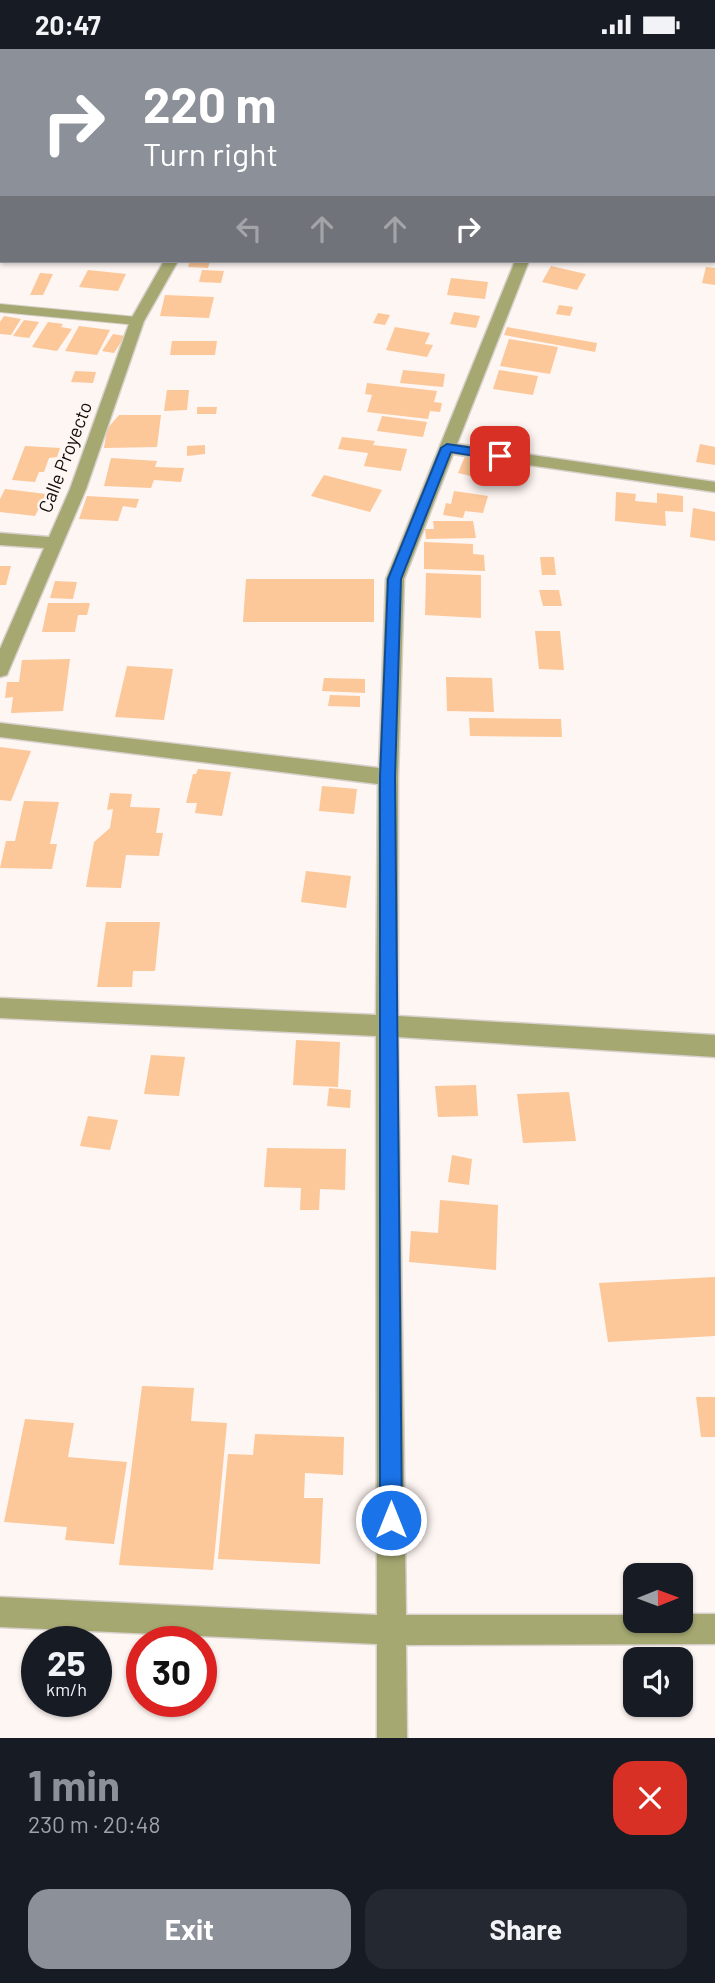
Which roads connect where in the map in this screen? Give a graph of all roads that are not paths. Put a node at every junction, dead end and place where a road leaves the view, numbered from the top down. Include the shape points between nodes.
1 (170, 263) edge
2 (521, 263) edge
3 (0, 308) edge
4 (137, 321) junction
5 (447, 448) junction
6 (715, 487) edge
7 (0, 539) edge
8 (55, 543) junction
9 (0, 670) edge
10 (0, 730) edge
11 (388, 777) junction
12 (0, 1008) edge
13 (387, 1026) junction
14 (715, 1047) edge
15 (0, 1612) edge
16 (715, 1629) edge
17 (392, 1630) junction
18 (392, 1738) edge

1 - 4 street, Calle Proyecto
2 - 5 street
3 - 4 lane
4 - 8 street, Calle Proyecto
5 - 6 street
5 - 11 street via 395,579
7 - 8 street
8 - 9 street, Calle Proyecto
10 - 11 street
11 - 13 street
12 - 13 street
13 - 14 street
13 - 17 street
15 - 17 street
16 - 17 street
17 - 18 street

